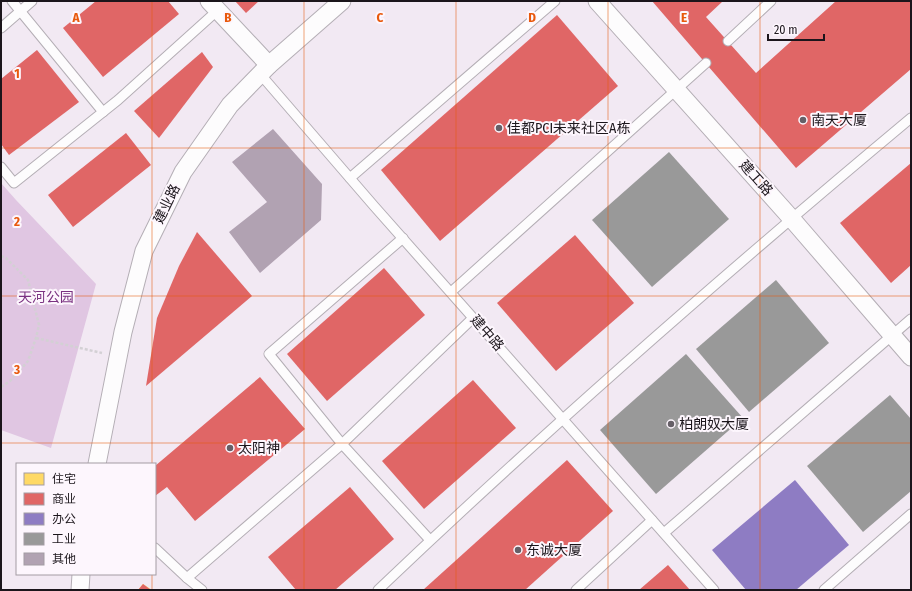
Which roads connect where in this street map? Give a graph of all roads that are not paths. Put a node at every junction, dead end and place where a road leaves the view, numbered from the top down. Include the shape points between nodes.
1 (12, 1) edge
2 (32, 1) edge
3 (342, 1) edge
4 (555, 1) edge
5 (597, 1) edge
6 (771, 1) edge
7 (214, 5) edge
8 (20, 11) junction
9 (1, 28) edge
10 (728, 41) dead end
11 (706, 64) dead end
12 (265, 70) junction
13 (677, 89) junction
14 (103, 112) junction
15 (911, 118) edge
16 (1, 167) edge
17 (350, 178) junction
18 (791, 218) junction
19 (403, 238) junction
20 (451, 292) junction
21 (474, 318) junction
22 (911, 319) edge
23 (892, 335) junction
24 (911, 357) edge
25 (563, 419) junction
26 (342, 444) junction
27 (97, 463) edge
28 (911, 514) edge
29 (652, 520) junction
30 (664, 533) junction
31 (430, 540) junction
32 (156, 549) edge
33 (81, 575) edge
34 (187, 578) junction
35 (80, 590) edge
36 (202, 590) edge
37 (378, 590) edge
38 (576, 590) edge
39 (714, 590) edge
40 (824, 590) edge

1 - 8 lane
2 - 8 lane
3 - 12 street, 建业路
4 - 17 lane
5 - 13 street, 建工路
6 - 10 lane
7 - 12 street, 建中路
7 - 14 lane
8 - 9 lane
8 - 14 lane
11 - 13 lane
12 - 17 lane, 建中路
12 - 27 street, 建业路 via 230,105 183,172 144,251 123,332
13 - 18 street, 建工路
13 - 20 lane
14 - 16 lane via 14,183
15 - 18 lane
17 - 19 lane, 建中路
18 - 23 street, 建工路
18 - 25 lane
19 - 20 lane, 建中路
19 - 26 lane via 269,354
20 - 21 lane, 建中路
21 - 25 lane, 建中路
21 - 26 lane
22 - 23 lane
23 - 24 street, 建工路
23 - 30 lane
25 - 29 lane, 建中路
25 - 31 lane
26 - 31 lane
26 - 34 lane
28 - 40 lane
29 - 30 lane, 建中路
29 - 38 lane
30 - 39 lane, 建中路
31 - 37 lane
32 - 34 lane
33 - 35 street
34 - 36 lane

